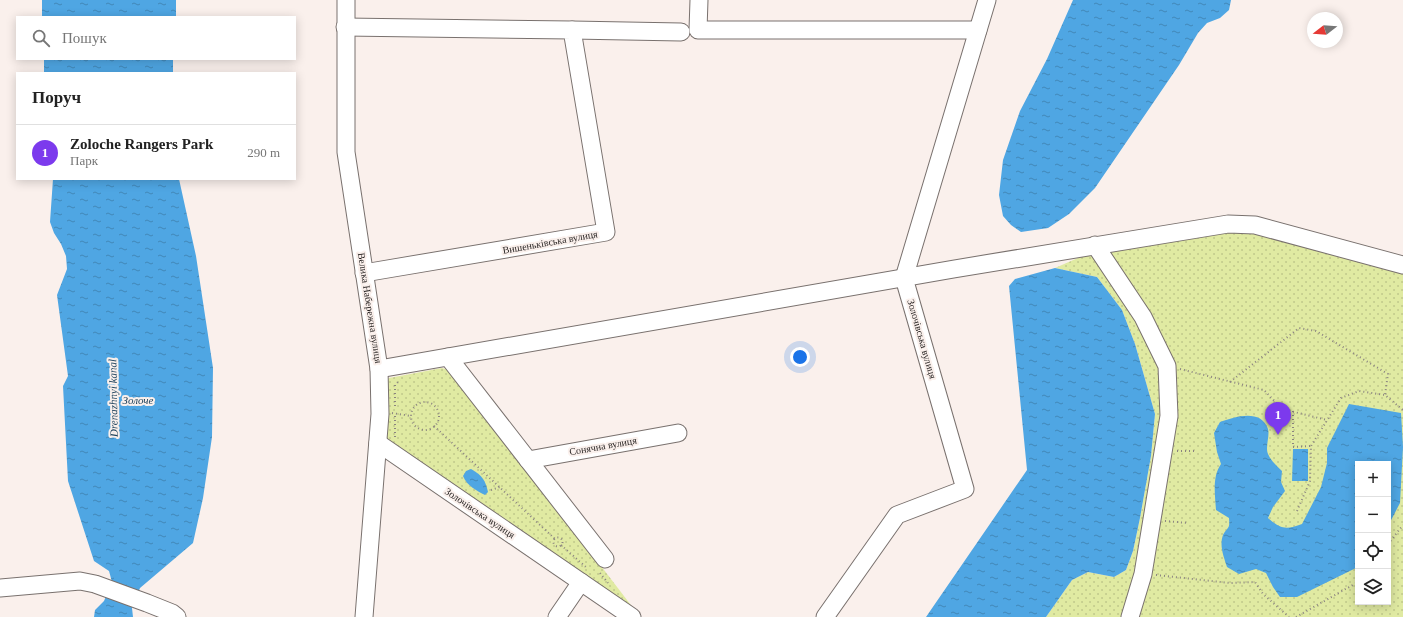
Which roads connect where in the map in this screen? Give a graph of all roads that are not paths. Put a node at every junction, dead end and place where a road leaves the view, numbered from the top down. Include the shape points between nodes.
1 (346, 0) edge
2 (699, 0) edge
3 (987, 0) edge
4 (346, 28) junction
5 (572, 30) junction
6 (978, 30) junction
7 (681, 32) dead end
8 (1096, 245) junction
9 (1403, 265) edge
10 (364, 273) junction
11 (904, 278) junction
12 (448, 357) junction
13 (379, 369) junction
14 (678, 433) dead end
15 (378, 443) junction
16 (528, 460) junction
17 (602, 565) road end
18 (587, 577) junction
19 (0, 588) edge
20 (177, 617) edge
21 (364, 617) edge
22 (557, 617) edge
23 (632, 617) edge
24 (825, 617) edge
25 (1130, 617) edge

1 - 4 street, Велика Набережна вулиця
2 - 6 street via 698,30
3 - 6 street
4 - 5 street
4 - 10 street, Велика Набережна вулиця via 346,152
5 - 7 street
5 - 10 street, Вишеньківська вулиця via 606,232
6 - 11 street
8 - 9 street via 1236,223 1255,225
8 - 11 street
8 - 25 street via 1143,317 1167,366 1170,416 1143,574
10 - 13 street, Велика Набережна вулиця
11 - 12 street
11 - 24 street, Золочівська вулиця via 965,489 896,515
12 - 13 street
12 - 16 street
13 - 15 street, Велика Набережна вулиця via 387,413
14 - 16 street, Сонячна вулиця
15 - 18 street, Золочівська вулиця
15 - 21 street, Велика Набережна вулиця
16 - 17 street
18 - 22 street
18 - 23 street, Золочівська вулиця
19 - 20 street via 80,581 147,603

